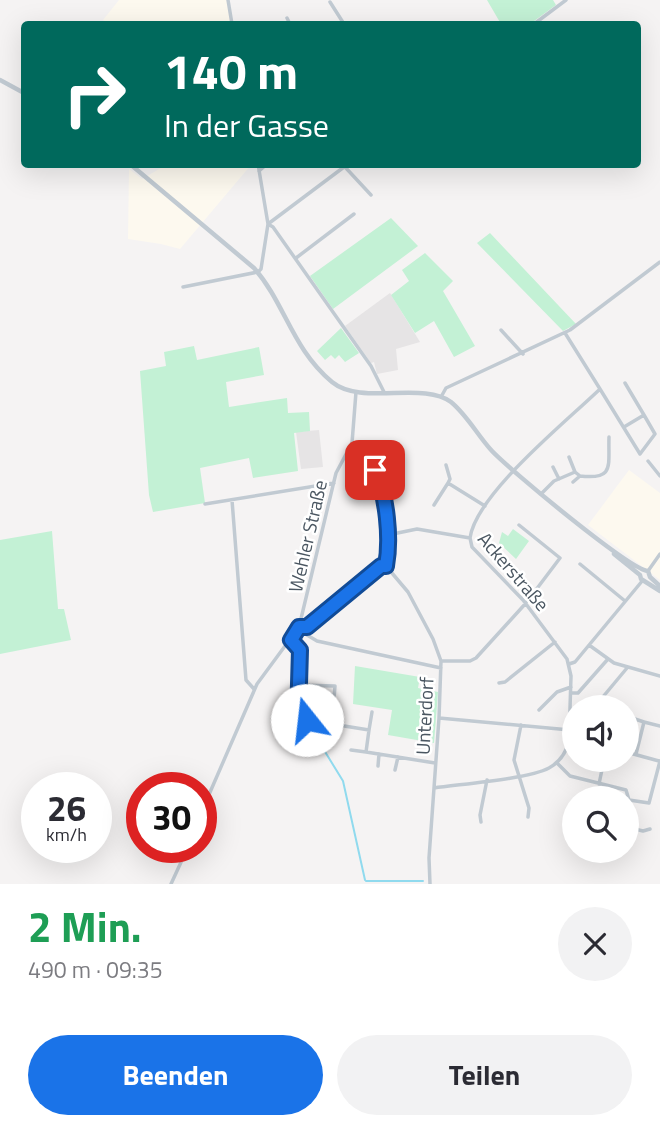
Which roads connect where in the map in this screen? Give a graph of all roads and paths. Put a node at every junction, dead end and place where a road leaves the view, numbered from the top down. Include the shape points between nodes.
1 (228, 0) edge
2 (566, 0) edge
3 (330, 2) dead end
4 (287, 18) dead end
5 (232, 21) edge
6 (288, 21) edge
7 (342, 21) edge
8 (538, 21) edge
9 (0, 80) edge
10 (21, 91) edge
11 (135, 168) edge
12 (258, 168) edge
13 (262, 168) edge
14 (343, 168) edge
15 (348, 168) edge
16 (259, 171) junction
17 (371, 195) dead end
18 (354, 214) dead end
19 (268, 224) junction
20 (296, 258) junction
21 (660, 262) edge
22 (258, 272) junction
23 (183, 287) dead end
24 (500, 330) dead end
25 (565, 333) junction
26 (523, 354) junction
27 (625, 383) dead end
28 (600, 389) junction
29 (356, 392) junction
30 (384, 392) junction
31 (441, 397) junction
32 (644, 415) junction
33 (624, 427) junction
34 (609, 437) dead end
35 (351, 447) junction
36 (569, 457) dead end
37 (648, 461) dead end
38 (446, 465) dead end
39 (553, 467) dead end
40 (513, 471) junction
41 (575, 472) junction
42 (580, 476) junction
43 (660, 476) edge
44 (559, 479) junction
45 (573, 482) dead end
46 (334, 483) junction
47 (448, 483) junction
48 (541, 494) junction
49 (232, 500) junction
50 (205, 505) dead end
51 (434, 505) dead end
52 (485, 506) junction
53 (519, 525) dead end
54 (388, 535) junction
55 (470, 538) junction
56 (660, 554) edge
57 (580, 564) dead end
58 (386, 566) junction
59 (645, 576) junction
60 (660, 588) edge
61 (625, 601) junction
62 (526, 603) junction
63 (299, 627) junction
64 (291, 640) junction
65 (555, 642) junction
66 (589, 645) junction
67 (608, 659) junction
68 (440, 661) junction
69 (569, 664) junction
70 (441, 668) junction
71 (627, 668) junction
72 (660, 676) edge
73 (499, 683) dead end
74 (299, 685) junction
75 (320, 686) junction
76 (571, 687) junction
77 (254, 689) junction
78 (571, 693) joint
79 (334, 695) junction
80 (604, 695) edge
81 (539, 710) dead end
82 (372, 712) dead end
83 (439, 718) junction
84 (307, 720) dead end
85 (639, 720) edge
86 (644, 722) junction
87 (324, 723) dead end
88 (332, 724) junction
89 (521, 725) junction
90 (660, 726) edge
91 (562, 729) edge
92 (369, 730) junction
93 (639, 742) edge
94 (351, 750) dead end
95 (366, 752) junction
96 (379, 754) junction
97 (639, 755) edge
98 (562, 756) edge
99 (398, 757) junction
100 (660, 761) edge
101 (435, 763) junction
102 (557, 763) junction
103 (378, 766) dead end
104 (395, 770) dead end
105 (602, 772) edge
106 (519, 775) junction
107 (217, 776) edge
108 (487, 780) junction
109 (599, 784) junction
110 (608, 786) edge
111 (434, 788) junction
112 (639, 802) edge
113 (528, 817) dead end
114 (481, 822) dead end
115 (650, 829) dead end
116 (639, 830) edge
117 (181, 863) edge
118 (171, 884) edge
119 (430, 884) edge

1 - 5 street
2 - 8 street
3 - 7 street
4 - 6 street
9 - 10 street
11 - 22 street
12 - 16 street
13 - 16 street
14 - 19 street
15 - 17 street
16 - 19 street
18 - 20 street
19 - 20 street
19 - 22 street
20 - 30 street
21 - 25 street
22 - 23 street
22 - 29 street via 310,359 337,386
24 - 26 street
25 - 26 street
25 - 28 street
26 - 31 street via 446,387
27 - 32 street
28 - 33 street
28 - 40 street
29 - 30 street
29 - 35 street
30 - 31 street
31 - 40 street via 455,406
32 - 33 street
32 - 33 street via 656,434 640,454
34 - 42 street via 606,471 597,477
35 - 46 street, Wehler Straße
35 - 54 street via 376,472
36 - 41 street
37 - 43 street
38 - 47 street
39 - 44 street
40 - 48 street
40 - 52 street
41 - 42 street
41 - 44 street
42 - 45 street
44 - 48 street
46 - 49 street
46 - 63 street, Wehler Straße
47 - 51 street
47 - 52 street
48 - 59 street
49 - 50 street
49 - 77 street via 246,680
52 - 55 street via 474,521
53 - 62 street via 560,558
54 - 55 street, Ackerstraße via 416,529
54 - 58 street
55 - 62 street, Ackerstraße via 473,548
56 - 59 street
57 - 61 street
58 - 63 street via 345,593 307,627
58 - 68 street, Unterdorf via 408,592
59 - 60 street
59 - 61 street
61 - 66 street
62 - 65 street, Ackerstraße
62 - 68 street via 475,659
63 - 64 street, Wehler Straße
63 - 70 street via 317,641
64 - 74 street via 300,648
64 - 77 street, Wehler Straße
65 - 69 street, Ackerstraße
65 - 73 street
66 - 67 street
66 - 69 street
67 - 71 street
67 - 78 street via 578,693
68 - 70 street, Unterdorf
69 - 76 street, Ackerstraße
70 - 83 street, Unterdorf
71 - 72 street
71 - 80 street
74 - 75 street
74 - 84 street via 298,718
75 - 79 street via 319,693
75 - 79 street via 335,686
76 - 78 street, Ackerstraße
76 - 81 street via 562,689
77 - 107 street, Wehler Straße
79 - 88 street
82 - 92 street
83 - 89 street
83 - 101 street, Unterdorf
85 - 86 street
86 - 90 street
86 - 93 street
87 - 88 street
88 - 92 street
89 - 91 street
89 - 106 street via 514,760
92 - 95 street
94 - 95 street
95 - 96 street
96 - 99 street
96 - 103 street
97 - 100 street
98 - 102 street
99 - 101 street
99 - 104 street
100 - 112 street via 649,803
101 - 111 street, Unterdorf
102 - 106 street
102 - 109 street via 570,776
105 - 109 street
106 - 108 street
106 - 113 street
108 - 111 street
108 - 114 street
109 - 110 street
111 - 119 street, Unterdorf
115 - 116 street
117 - 118 street

